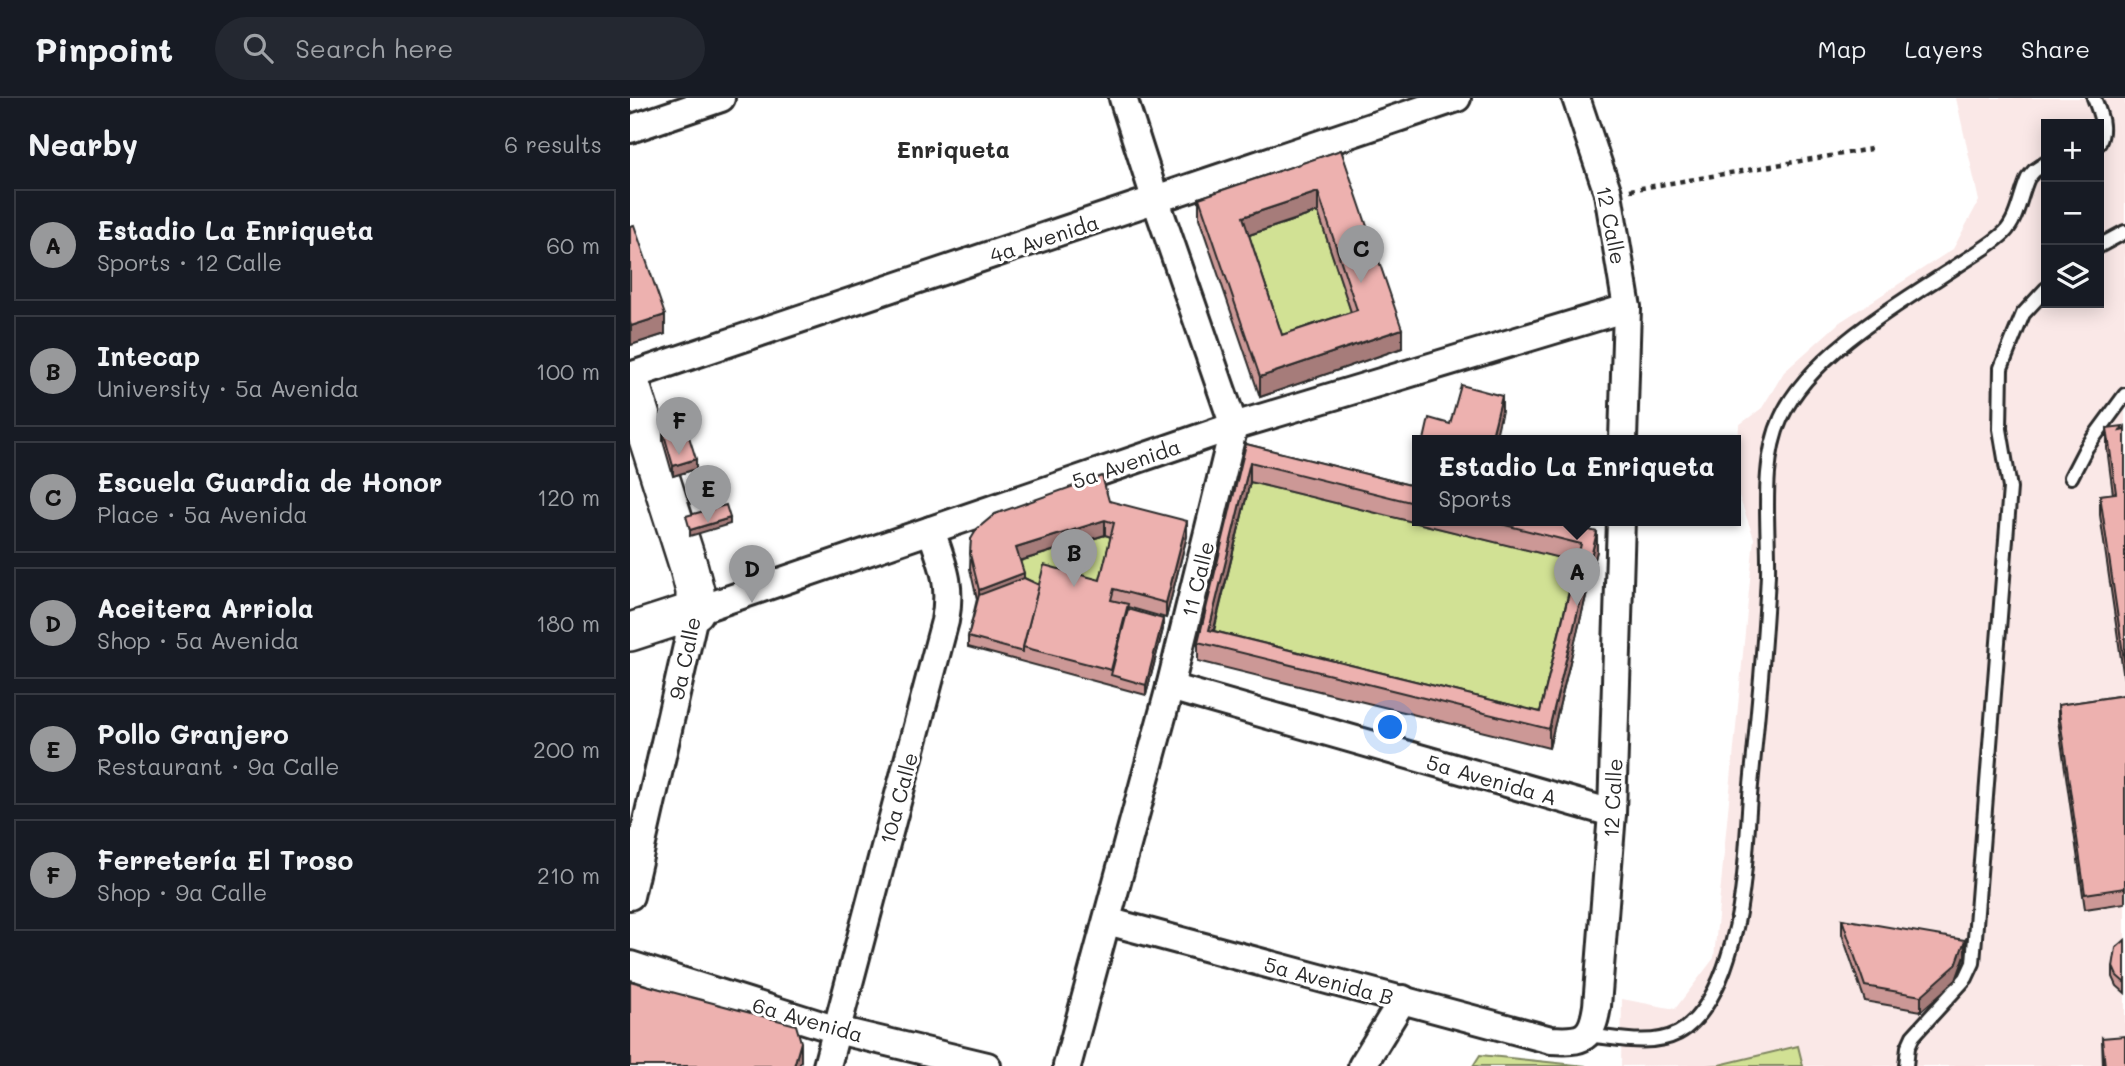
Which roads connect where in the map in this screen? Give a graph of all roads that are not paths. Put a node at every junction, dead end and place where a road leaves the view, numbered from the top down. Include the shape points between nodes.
1 (721, 98) edge
2 (1123, 98) edge
3 (1457, 98) edge
4 (1577, 98) edge
5 (2094, 98) edge
6 (2100, 119) edge
7 (630, 129) edge
8 (2041, 166) edge
9 (1156, 201) junction
10 (2125, 232) edge
11 (2101, 245) edge
12 (2041, 294) edge
13 (1627, 308) junction
14 (630, 376) edge
15 (630, 382) edge
16 (2125, 395) edge
17 (1234, 426) junction
18 (1623, 435) edge
19 (2071, 477) dead end
20 (1621, 526) edge
21 (931, 530) junction
22 (695, 611) junction
23 (630, 632) edge
24 (1170, 687) junction
25 (1612, 813) junction
26 (630, 896) edge
27 (1107, 921) junction
28 (630, 965) edge
29 (1403, 999) junction
30 (837, 1030) junction
31 (1587, 1035) junction
32 (827, 1066) edge
33 (987, 1066) edge
34 (1067, 1066) edge
35 (1362, 1066) edge
36 (1906, 1066) edge

1 - 7 street
2 - 9 street
3 - 9 street, 4a Avenida
4 - 13 street, 12 Calle via 1608,193
5 - 6 lane
8 - 31 lane via 2028,178 2006,232 1886,312 1826,360 1780,419 1767,493 1766,620 1741,908 1728,958 1702,1011 1681,1032 1659,1040
9 - 14 street, 4a Avenida
9 - 17 street
10 - 11 lane
12 - 36 lane via 2023,314 2001,368 2000,429 2010,488 1973,963 1966,978 1913,1036
13 - 17 street, 5a Avenida
13 - 18 street, 12 Calle
15 - 22 main road, 9a Calle via 689,568
16 - 19 lane
17 - 21 street, 5a Avenida
17 - 24 street, 11 Calle
20 - 25 street, 12 Calle
21 - 22 street, 5a Avenida
21 - 30 street, 10a Calle via 950,591 945,621
22 - 23 main road, 5a Avenida
22 - 26 street, 9a Calle
24 - 25 street, 5a Avenida A
24 - 27 street, 11 Calle
25 - 31 street, 12 Calle via 1597,1006
27 - 29 street, 5a Avenida B
27 - 34 street, 11 Calle
28 - 30 street, 6a Avenida
29 - 31 street, 5a Avenida B via 1551,1040 1571,1041
29 - 35 street
30 - 32 street, 10a Calle
30 - 33 street, 6a Avenida

